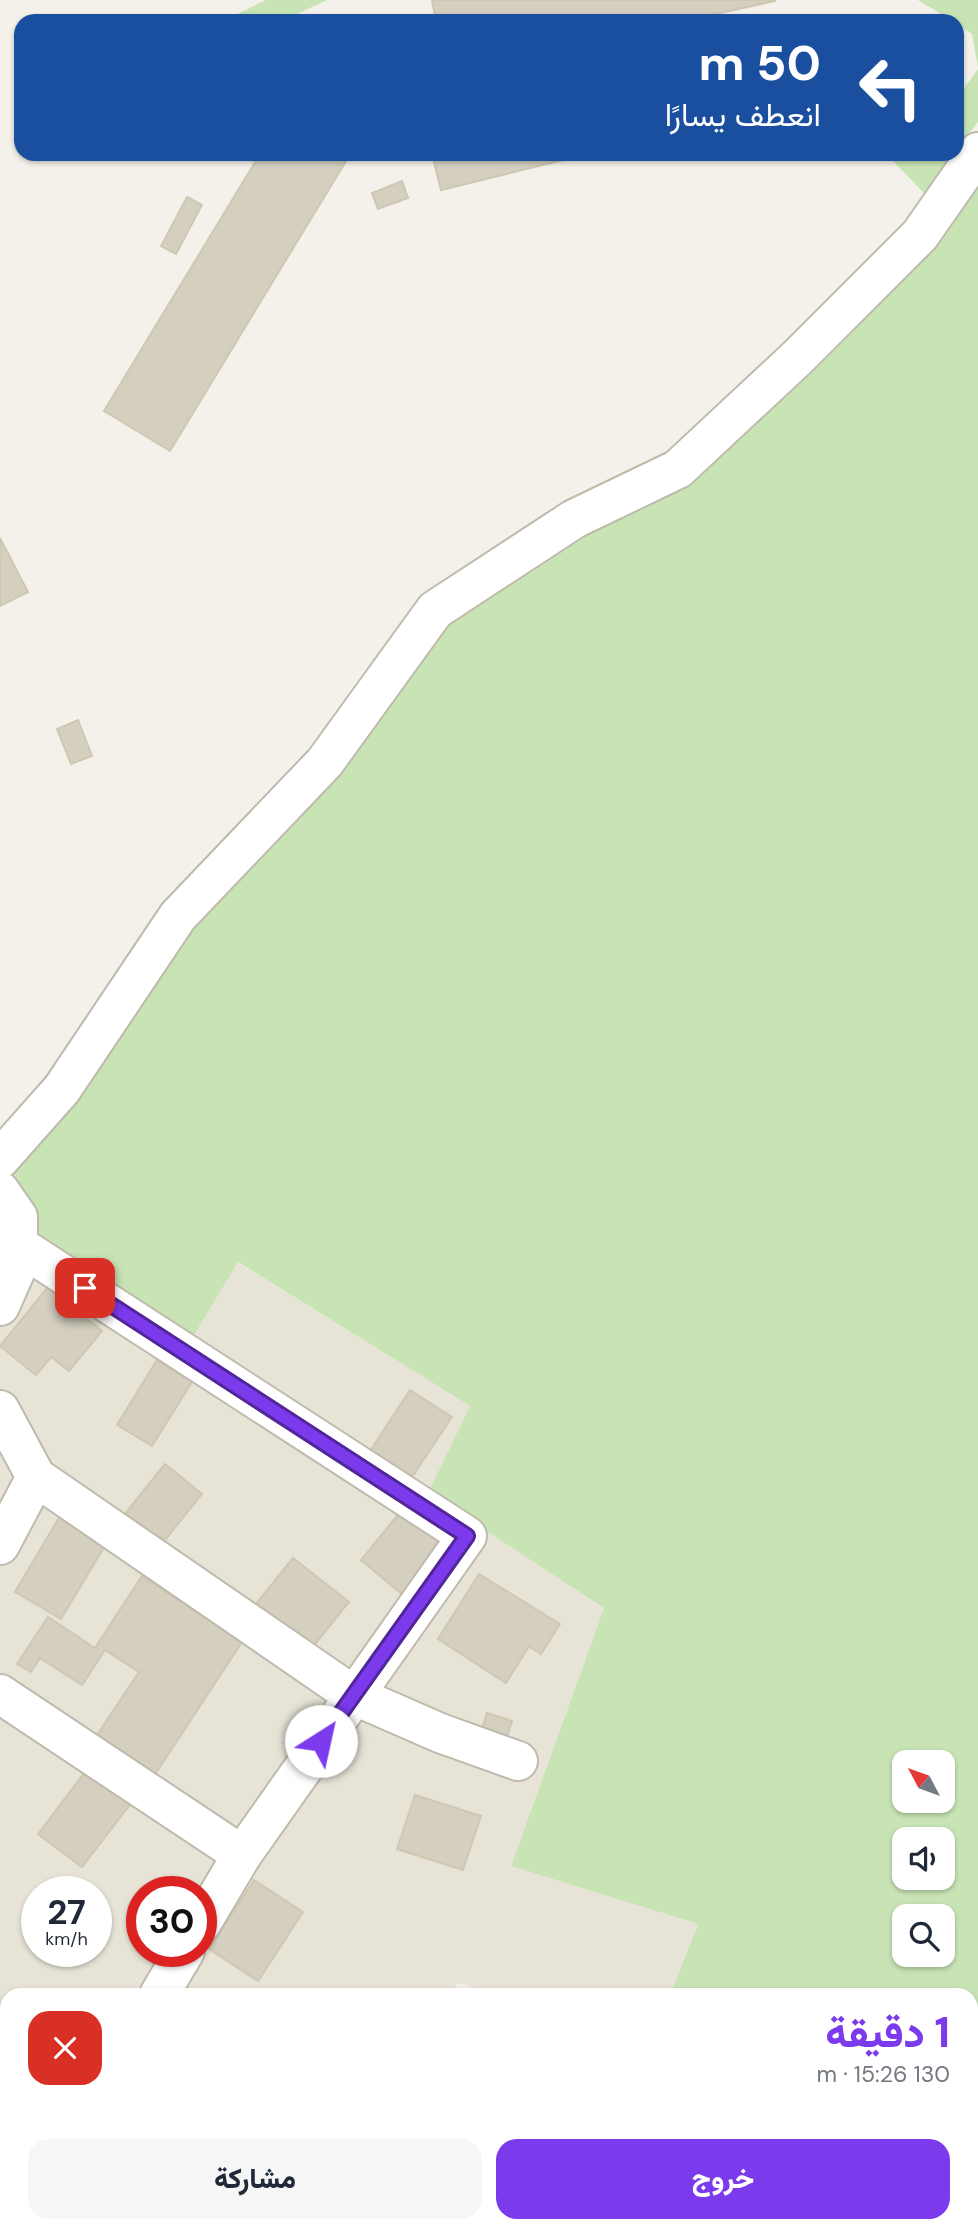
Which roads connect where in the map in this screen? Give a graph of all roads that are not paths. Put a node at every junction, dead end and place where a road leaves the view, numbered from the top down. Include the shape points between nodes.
1 (978, 152) edge
2 (0, 1158) edge
3 (0, 1191) edge
4 (18, 1245) junction
5 (0, 1306) edge
6 (0, 1410) edge
7 (36, 1477) junction
8 (0, 1545) edge
9 (0, 1694) edge
10 (353, 1695) junction
11 (518, 1761) dead end
12 (242, 1855) junction
13 (217, 1897) edge
14 (176, 1967) edge
15 (163, 1988) edge

1 - 2 street via 920,235 678,469 574,519 435,610 325,762 178,916 62,1089
3 - 4 street via 18,1217
4 - 5 street via 18,1265
4 - 10 street via 467,1536
6 - 7 street
7 - 8 street
7 - 10 street
9 - 12 street
10 - 11 street
10 - 12 street
12 - 13 street
14 - 15 street

